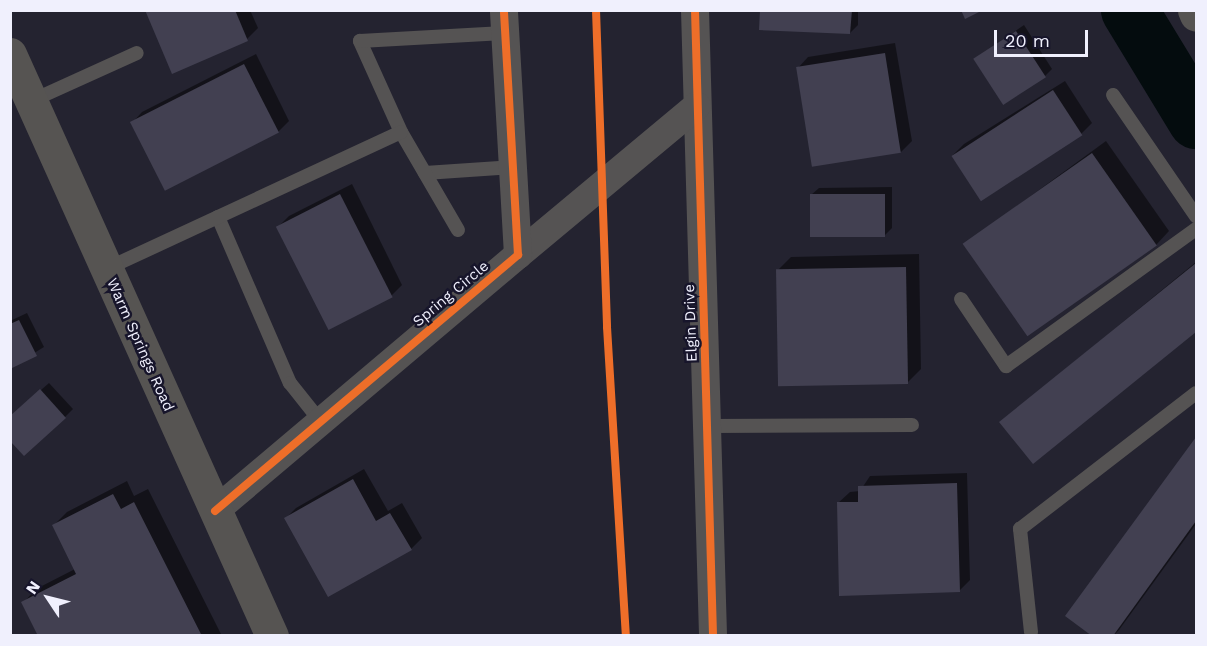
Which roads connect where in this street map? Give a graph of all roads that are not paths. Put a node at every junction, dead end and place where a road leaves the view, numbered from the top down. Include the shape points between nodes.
1 (695, 10) edge
2 (1194, 10) edge
3 (1197, 15) edge
4 (504, 22) edge
5 (137, 52) dead end
6 (10, 54) edge
7 (1113, 95) dead end
8 (31, 101) junction
9 (697, 106) junction
10 (401, 132) junction
11 (512, 167) junction
12 (425, 173) junction
13 (1197, 216) edge
14 (218, 217) junction
15 (458, 230) dead end
16 (1197, 230) edge
17 (518, 255) junction
18 (106, 269) junction
19 (961, 298) dead end
20 (1197, 393) edge
21 (321, 422) junction
22 (912, 425) dead end
23 (708, 426) junction
24 (215, 512) junction
25 (1030, 632) dead end
26 (272, 636) edge
27 (713, 636) edge

1 - 9 street, Elgin Drive
2 - 3 main road
4 - 10 lane via 360,41
4 - 11 street
5 - 8 lane
6 - 8 main road, Warm Springs Road
7 - 13 lane
8 - 18 main road, Warm Springs Road
9 - 17 street, Spring Circle
9 - 23 street, Elgin Drive
10 - 12 lane
10 - 14 lane
11 - 12 lane
11 - 17 street
12 - 15 lane
14 - 18 lane
14 - 21 lane via 290,383
16 - 19 lane via 1006,366
17 - 21 street, Spring Circle
18 - 24 main road, Warm Springs Road
20 - 25 lane via 1020,529
21 - 24 street, Spring Circle
22 - 23 lane
23 - 27 street, Elgin Drive
24 - 26 main road, Warm Springs Road

